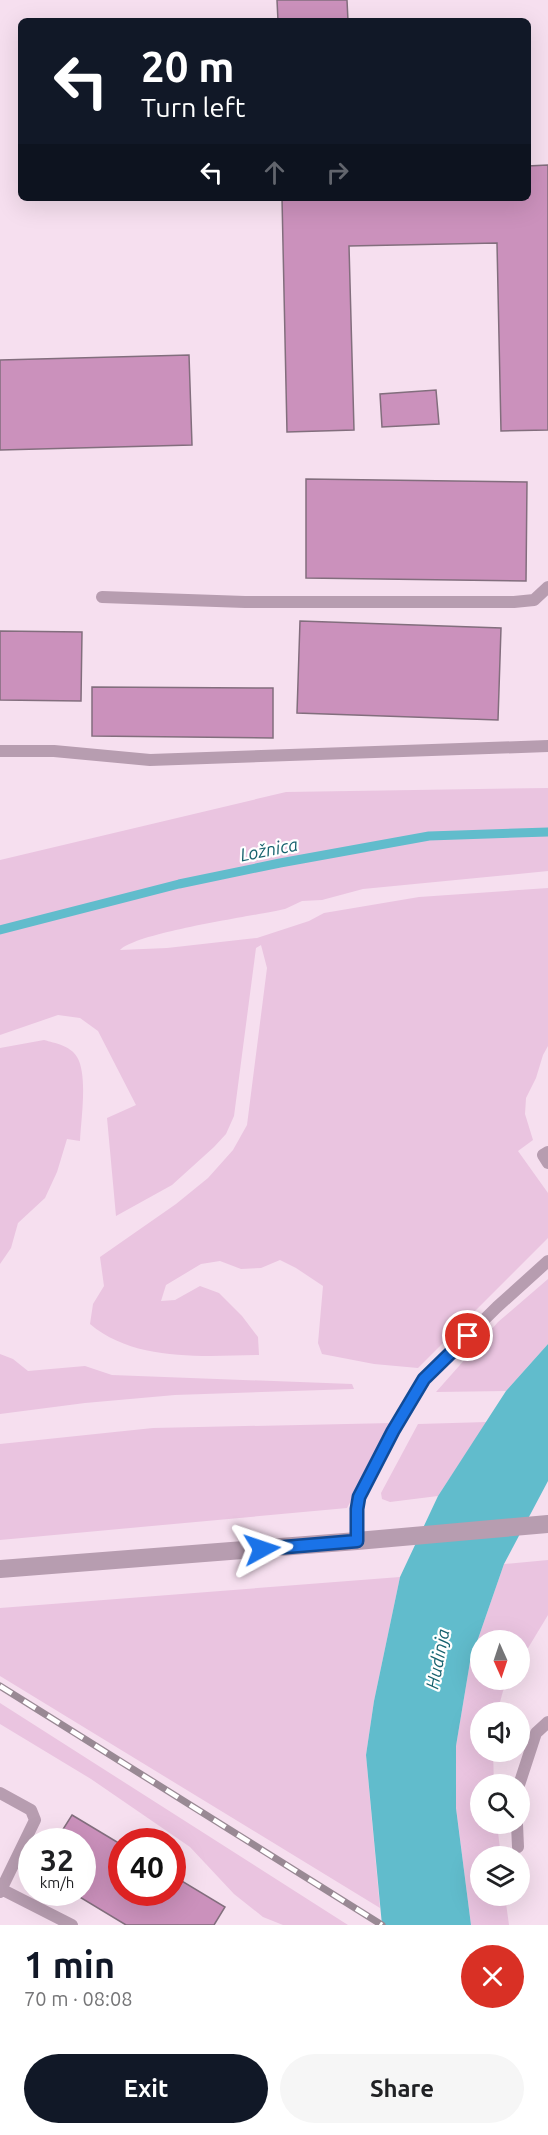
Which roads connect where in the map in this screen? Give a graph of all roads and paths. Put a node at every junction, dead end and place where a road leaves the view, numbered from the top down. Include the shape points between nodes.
1 (548, 587) edge
2 (102, 597) dead end
3 (548, 746) edge
4 (0, 751) edge
5 (548, 1152) edge
6 (548, 1163) edge
7 (548, 1261) edge
8 (548, 1524) edge
9 (365, 1540) junction
10 (0, 1569) edge
11 (548, 1722) edge
12 (523, 1774) edge
13 (0, 1793) edge
14 (1, 1891) edge
15 (72, 1925) edge

1 - 2 lane via 534,600 514,602 245,602
3 - 4 lane via 150,760
5 - 6 lane via 543,1155
7 - 9 lane via 424,1379 359,1497 357,1509
8 - 9 street
9 - 10 street
11 - 12 lane via 536,1732
13 - 14 lane via 31,1810 35,1820
14 - 15 lane

